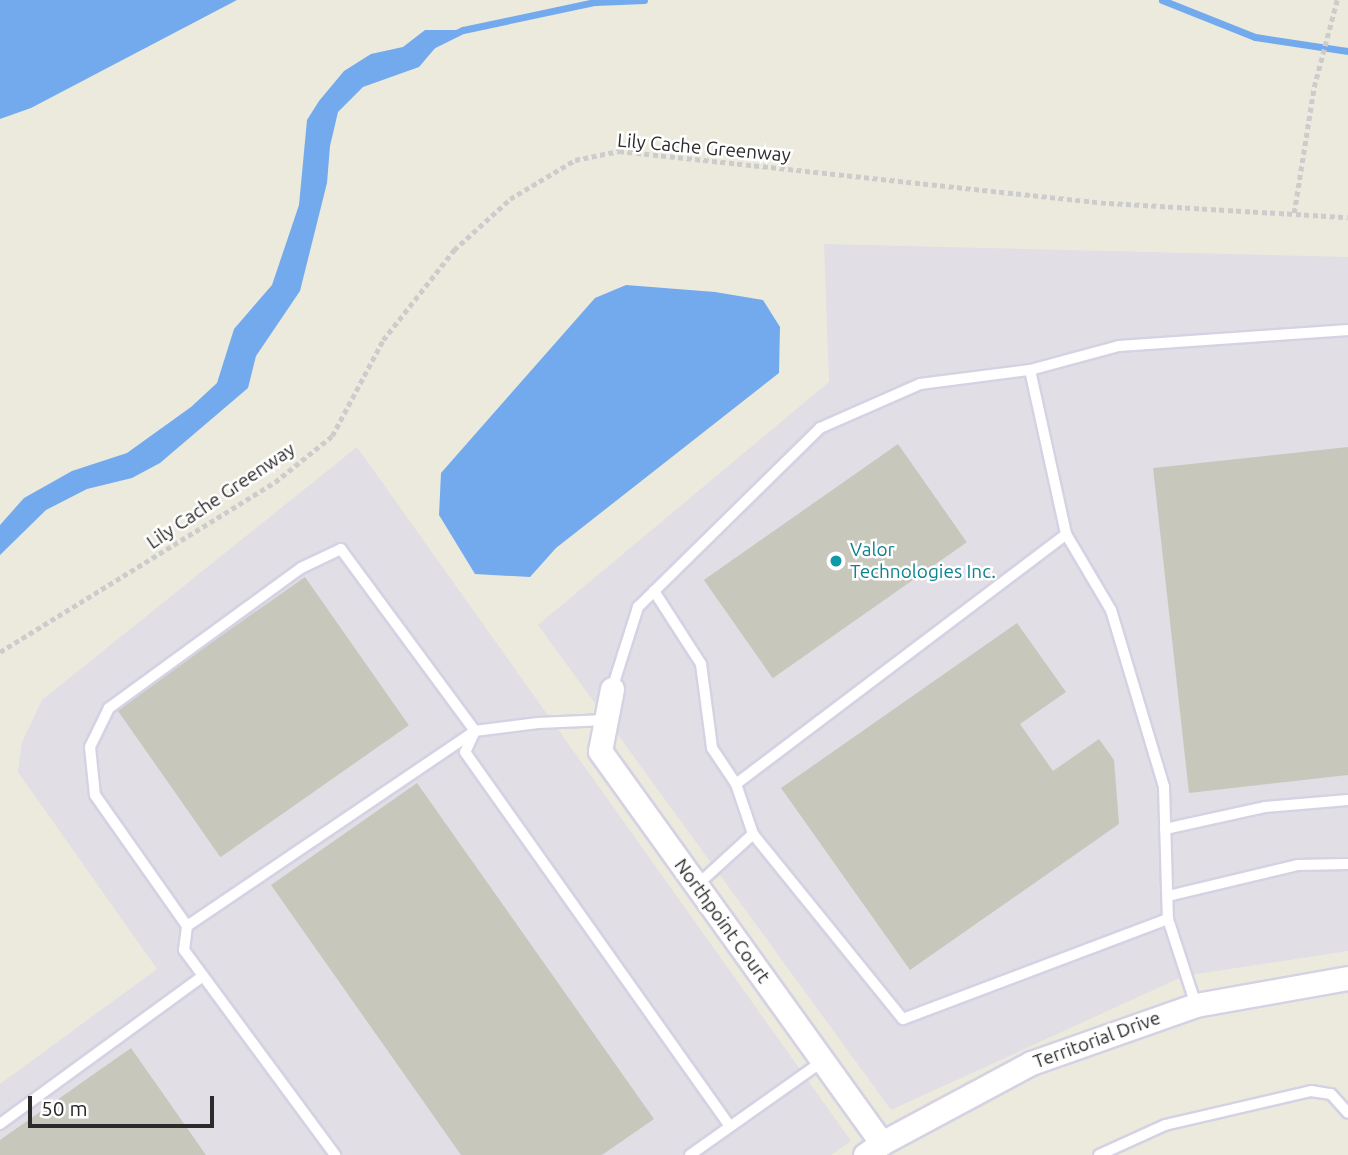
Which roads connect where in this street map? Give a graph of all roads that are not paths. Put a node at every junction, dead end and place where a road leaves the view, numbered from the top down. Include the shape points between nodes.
1 (1348, 330) edge
2 (1030, 370) junction
3 (1066, 534) junction
4 (654, 591) junction
5 (612, 689) joint
6 (606, 720) junction
7 (475, 731) junction
8 (736, 784) junction
9 (1348, 800) edge
10 (1166, 829) junction
11 (753, 834) junction
12 (1348, 864) edge
13 (696, 886) junction
14 (1168, 896) junction
15 (1168, 919) junction
16 (187, 926) junction
17 (203, 976) junction
18 (1348, 978) edge
19 (1196, 1005) junction
20 (823, 1062) junction
21 (1348, 1113) edge
22 (0, 1124) edge
23 (730, 1126) junction
24 (873, 1149) edge
25 (335, 1155) edge
26 (690, 1155) edge
27 (1099, 1155) edge

1 - 2 lane via 1119,346
2 - 3 lane
2 - 4 lane via 920,384 820,428
3 - 8 lane
3 - 10 lane via 1111,610 1164,787
4 - 5 lane via 638,607
4 - 8 lane via 701,664 712,748
5 - 6 street, Northpoint Court
6 - 7 lane
6 - 13 street, Northpoint Court via 600,751
7 - 16 lane
7 - 16 lane via 341,549 301,568 109,708 90,747 95,794
7 - 23 lane via 465,752
8 - 11 lane
9 - 10 lane via 1265,807
10 - 14 lane
11 - 13 lane
11 - 15 lane via 903,1018
12 - 14 lane via 1298,865
13 - 20 street, Northpoint Court
14 - 15 lane
15 - 19 lane
16 - 17 lane via 184,950
17 - 22 lane
17 - 25 lane
18 - 19 street, Territorial Drive
19 - 24 street, Territorial Drive via 1031,1063
20 - 23 lane
20 - 24 street, Northpoint Court
21 - 27 lane via 1331,1094 1311,1091 1165,1125
23 - 26 lane

